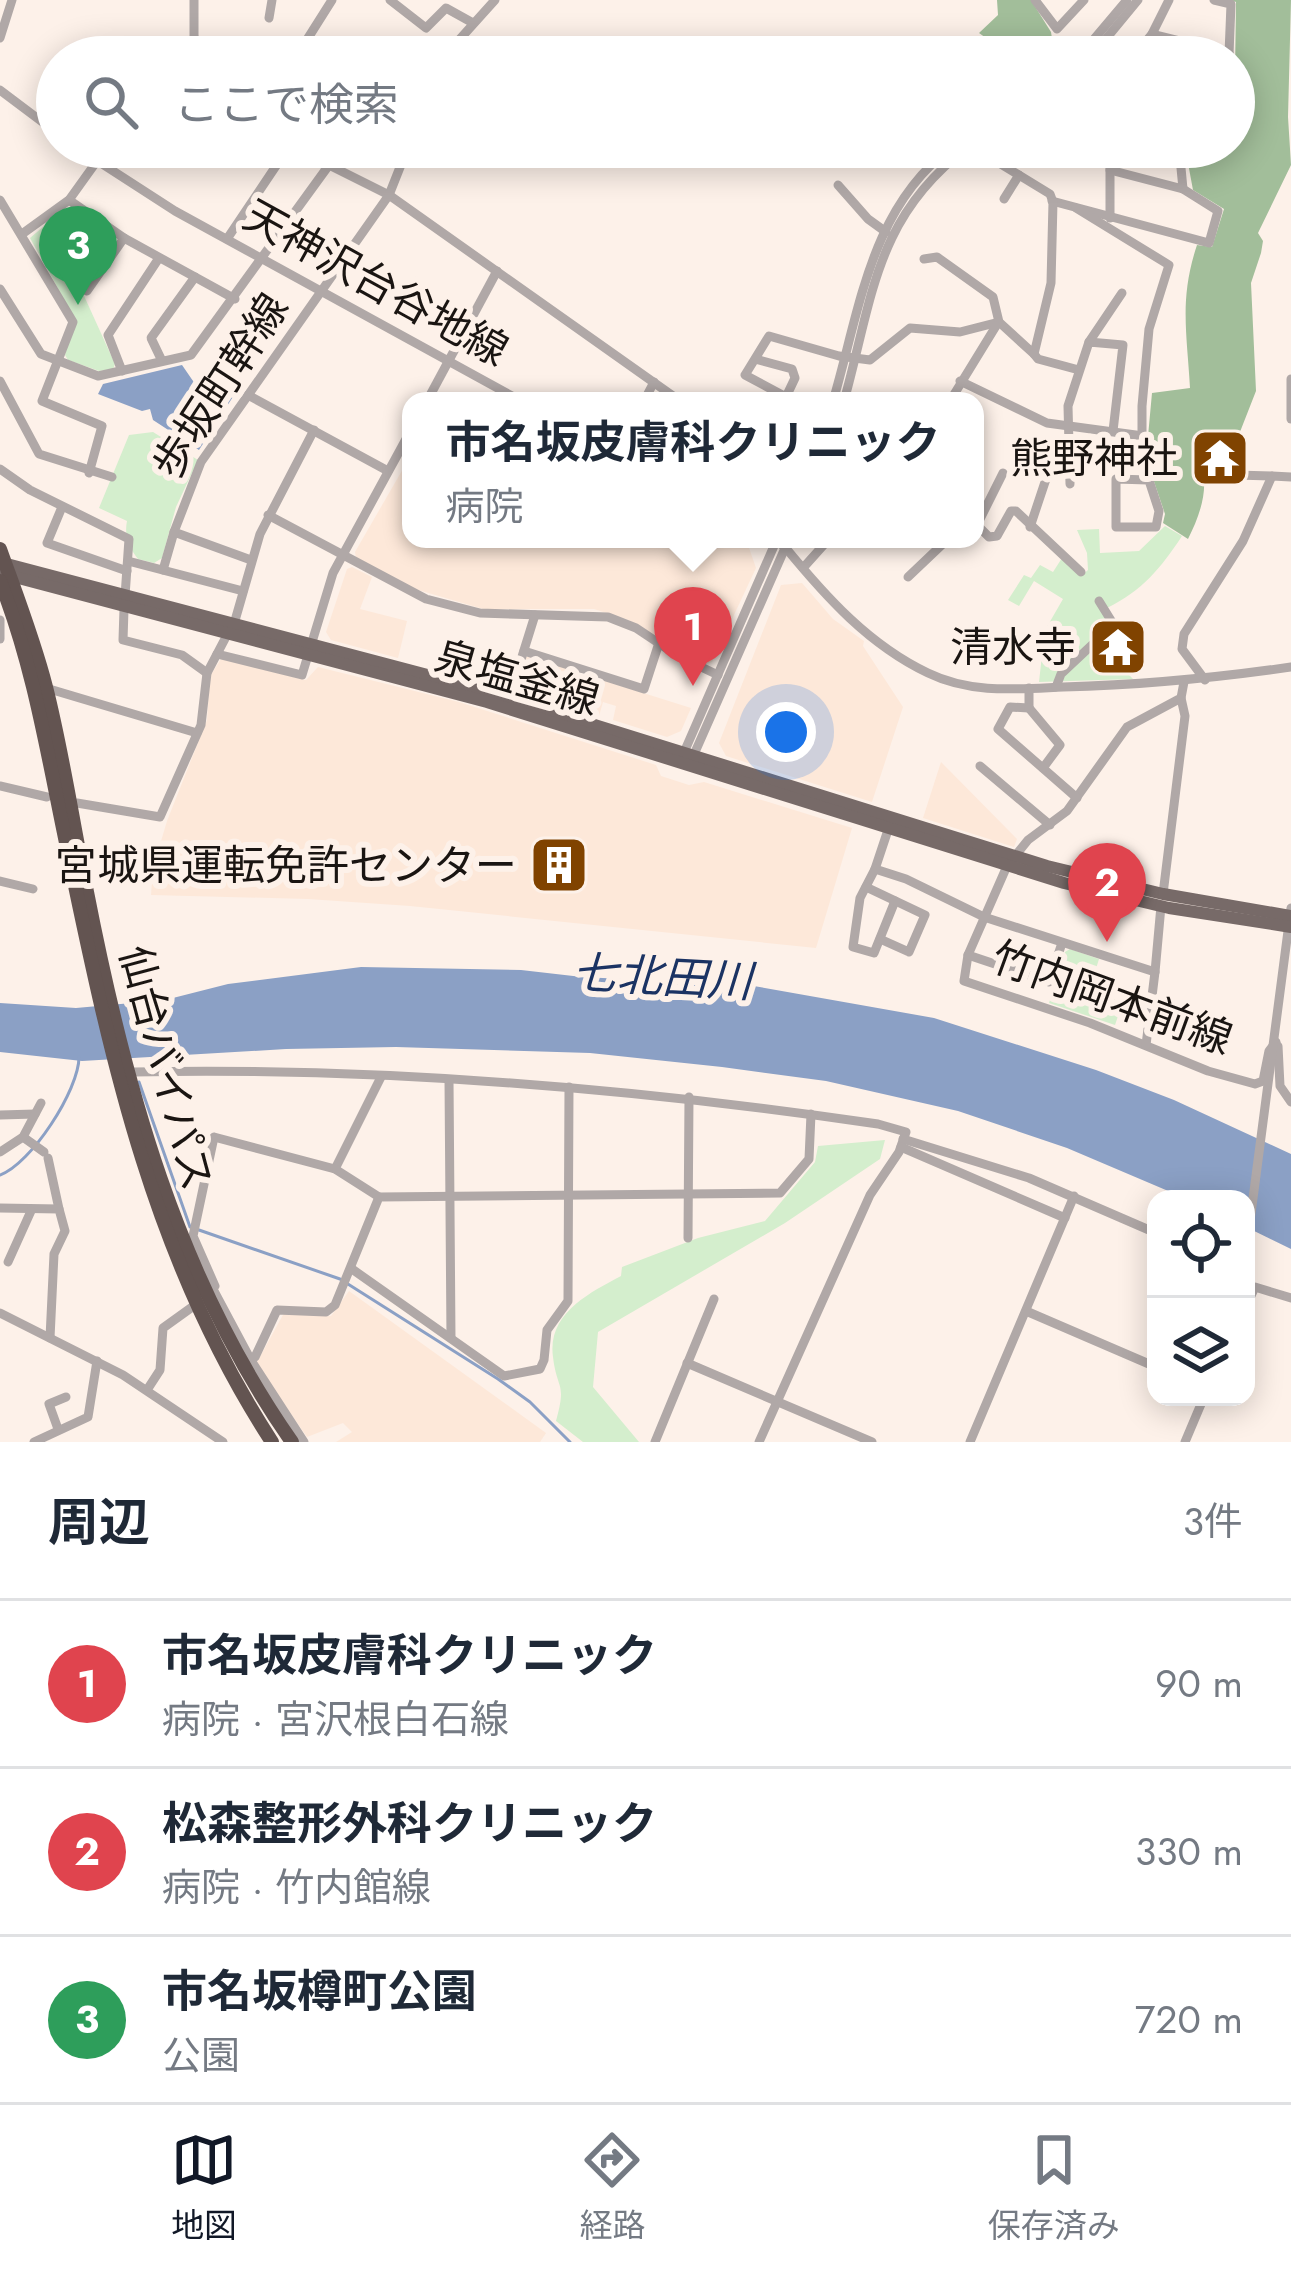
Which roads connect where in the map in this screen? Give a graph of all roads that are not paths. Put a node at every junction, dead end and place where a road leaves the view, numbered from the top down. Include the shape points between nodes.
1 (12, 0) edge
2 (194, 0) edge
3 (272, 0) edge
4 (332, 0) edge
5 (390, 0) edge
6 (495, 0) edge
7 (1035, 0) edge
8 (1084, 0) edge
9 (1127, 0) edge
10 (1138, 0) edge
11 (1168, 0) edge
12 (1214, 0) edge
13 (269, 18) dead end
14 (473, 23) junction
15 (1152, 34) joint
16 (194, 36) edge
17 (309, 36) edge
18 (464, 36) edge
19 (1097, 36) edge
20 (1108, 36) edge
21 (1159, 36) edge
22 (1230, 36) edge
23 (0, 38) edge
24 (0, 90) edge
25 (36, 117) edge
26 (92, 168) edge
27 (109, 168) edge
28 (270, 168) edge
29 (327, 168) edge
30 (335, 168) edge
31 (399, 168) edge
32 (928, 168) edge
33 (944, 168) edge
34 (1007, 168) edge
35 (1182, 168) edge
36 (1110, 170) joint
37 (1019, 175) junction
38 (838, 185) dead end
39 (1184, 189) junction
40 (388, 195) junction
41 (69, 200) junction
42 (1004, 200) dead end
43 (1052, 201) junction
44 (1, 204) edge
45 (1076, 208) junction
46 (90, 215) junction
47 (1110, 218) junction
48 (887, 233) junction
49 (22, 234) junction
50 (124, 238) junction
51 (226, 238) junction
52 (159, 258) junction
53 (262, 259) junction
54 (924, 259) dead end
55 (497, 271) junction
56 (195, 278) junction
57 (0, 289) edge
58 (320, 291) junction
59 (1122, 293) dead end
60 (235, 298) junction
61 (999, 322) junction
62 (1089, 342) junction
63 (1034, 354) junction
64 (851, 358) junction
65 (755, 359) junction
66 (449, 361) junction
67 (58, 362) junction
68 (162, 362) junction
69 (1079, 370) junction
70 (122, 371) junction
71 (1291, 379) edge
72 (0, 380) edge
73 (960, 381) junction
74 (654, 382) junction
75 (432, 392) edge
76 (505, 392) edge
77 (649, 392) edge
78 (668, 392) edge
79 (777, 392) edge
80 (788, 392) edge
81 (837, 392) edge
82 (845, 392) edge
83 (954, 392) edge
84 (981, 392) edge
85 (984, 394) edge
86 (248, 395) junction
87 (1291, 419) edge
88 (1068, 423) junction
89 (314, 430) junction
90 (1113, 430) junction
91 (1143, 436) junction
92 (402, 446) edge
93 (0, 469) edge
94 (1049, 470) dead end
95 (388, 472) junction
96 (89, 473) junction
97 (1003, 473) dead end
98 (1235, 475) dead end
99 (1272, 476) junction
100 (112, 477) dead end
101 (1291, 477) edge
102 (1148, 480) junction
103 (1070, 484) dead end
104 (62, 507) junction
105 (984, 509) edge
106 (268, 515) junction
107 (1030, 527) junction
108 (174, 532) junction
109 (984, 532) edge
110 (777, 548) edge
111 (777, 548) edge
112 (786, 548) edge
113 (821, 548) edge
114 (943, 548) edge
115 (342, 555) junction
116 (251, 560) junction
117 (127, 566) junction
118 (2, 567) edge
119 (802, 568) junction
120 (163, 570) junction
121 (1081, 572) dead end
122 (908, 577) dead end
123 (243, 591) junction
124 (124, 602) junction
125 (1099, 602) dead end
126 (535, 615) junction
127 (0, 620) edge
128 (230, 629) junction
129 (0, 639) edge
130 (659, 643) junction
131 (309, 649) junction
132 (524, 651) junction
133 (217, 654) junction
134 (1291, 667) edge
135 (207, 673) junction
136 (718, 675) junction
137 (1205, 680) junction
138 (1184, 682) junction
139 (1055, 687) junction
140 (46, 688) junction
141 (1029, 688) junction
142 (509, 698) junction
143 (1180, 698) junction
144 (1029, 708) junction
145 (197, 733) junction
146 (687, 758) junction
147 (980, 766) dead end
148 (1043, 768) junction
149 (0, 786) edge
150 (47, 797) dead end
151 (1077, 798) junction
152 (77, 803) dead end
153 (1049, 825) junction
154 (888, 830) junction
155 (1011, 861) junction
156 (875, 868) junction
157 (0, 880) edge
158 (866, 887) junction
159 (33, 889) dead end
160 (939, 895) junction
161 (1162, 900) junction
162 (896, 901) junction
163 (85, 910) junction
164 (925, 915) junction
165 (983, 917) junction
166 (1290, 919) edge
167 (880, 939) junction
168 (1062, 943) junction
169 (968, 956) junction
170 (1155, 973) junction
171 (1276, 1042) junction
172 (1146, 1045) junction
173 (127, 1077) junction
174 (381, 1077) junction
175 (449, 1080) junction
176 (569, 1087) junction
177 (689, 1097) junction
178 (1291, 1102) edge
179 (811, 1114) junction
180 (0, 1115) edge
181 (902, 1143) junction
182 (37, 1148) junction
183 (0, 1152) edge
184 (335, 1169) junction
185 (1255, 1194) edge
186 (689, 1195) junction
187 (450, 1196) junction
188 (570, 1196) junction
189 (1074, 1196) junction
190 (379, 1197) junction
191 (0, 1208) edge
192 (59, 1209) junction
193 (31, 1211) junction
194 (1065, 1218) junction
195 (1147, 1228) edge
196 (688, 1238) dead end
197 (8, 1262) dead end
198 (351, 1271) junction
199 (204, 1296) junction
200 (1250, 1298) edge
201 (1291, 1298) edge
202 (714, 1299) dead end
203 (1026, 1311) junction
204 (0, 1313) edge
205 (50, 1338) junction
206 (451, 1338) junction
207 (97, 1361) junction
208 (687, 1363) junction
209 (1147, 1363) edge
210 (248, 1365) junction
211 (147, 1390) junction
212 (65, 1397) dead end
213 (777, 1401) junction
214 (1200, 1406) edge
215 (58, 1429) junction
216 (209, 1439) edge
217 (34, 1442) edge
218 (223, 1442) edge
219 (272, 1442) edge
220 (292, 1442) edge
221 (304, 1442) edge
222 (655, 1442) edge
223 (759, 1442) edge
224 (872, 1442) edge
225 (970, 1442) edge
226 (1185, 1442) edge

1 - 23 street
2 - 16 street
3 - 13 street
4 - 17 street
5 - 14 street via 426,28 446,8
6 - 14 street
7 - 8 street via 1057,29
9 - 19 street
10 - 20 street
11 - 15 street
12 - 22 street via 1231,4
14 - 18 street
15 - 21 street
24 - 25 street
26 - 41 street
27 - 51 street, 天神沢台谷地線
28 - 51 street
29 - 53 street
30 - 40 street
31 - 40 street, 歩坂町幹線
32 - 48 street
33 - 48 street
34 - 37 street
35 - 39 street
36 - 39 street
36 - 47 street
37 - 42 street
37 - 43 street
38 - 48 street
39 - 47 street via 1218,211 1209,243
40 - 55 street
40 - 58 street, 歩坂町幹線
41 - 46 street
41 - 49 street
43 - 45 street
43 - 63 street via 1051,283
44 - 49 street
45 - 47 street
45 - 91 street via 1169,266 1149,329
46 - 50 street
46 - 50 street via 67,249 87,291
48 - 64 street
49 - 67 street via 73,322
50 - 52 street
51 - 53 street, 天神沢台谷地線
52 - 56 street
52 - 70 street via 108,335
53 - 58 street, 天神沢台谷地線
53 - 60 street
54 - 61 street via 937,257 993,297
55 - 66 street
55 - 74 street
56 - 60 street
56 - 68 street via 151,338
57 - 67 street via 32,345
58 - 66 street, 天神沢台谷地線
58 - 86 street, 歩坂町幹線
59 - 62 street
60 - 68 street via 199,349
61 - 63 street
61 - 64 street via 960,332 910,328 870,360
61 - 73 street
62 - 69 street
62 - 90 street via 1123,345
63 - 69 street
64 - 65 street via 769,336
64 - 81 street
64 - 82 street
65 - 79 street via 745,375
65 - 80 street via 792,369
66 - 75 street
66 - 76 street, 天神沢台谷地線
67 - 70 street via 98,376
67 - 96 street via 43,400 102,427
68 - 70 street
69 - 88 street
71 - 87 street
72 - 96 street via 39,454
73 - 83 street
73 - 84 street
74 - 77 street
74 - 78 street
85 - 88 street via 1029,418
86 - 89 street
86 - 108 street, 歩坂町幹線 via 201,462
88 - 90 street
88 - 103 street
89 - 95 street
89 - 106 street
90 - 91 street
91 - 102 street
92 - 95 street
93 - 104 street
94 - 107 street
95 - 115 street
96 - 100 street
97 - 105 street
98 - 99 street
99 - 101 street
99 - 137 street via 1181,642
102 - 102 street via 1116,479 1116,527 1156,527
104 - 117 street via 129,539
104 - 117 street via 47,543
106 - 115 street
106 - 116 street
107 - 109 street via 1012,511 997,536
107 - 121 street
108 - 116 street, 歩坂町幹線
108 - 120 street
110 - 136 street
111 - 146 street
112 - 119 street
113 - 119 street
114 - 122 street
115 - 126 street via 426,599 480,613
115 - 131 street
116 - 123 street
117 - 120 street
117 - 124 street
118 - 124 main road
118 - 140 highway, 仙台バイパス
118 - 163 highway, 仙台バイパス
119 - 141 street via 850,621 928,673 975,688
120 - 123 street
123 - 128 street
124 - 128 main road
124 - 135 street via 123,640 182,656
125 - 139 street via 1110,628
126 - 130 street via 608,617
126 - 132 street
127 - 129 street
128 - 131 main road
128 - 133 street
130 - 132 street via 644,689
130 - 136 street
131 - 133 street via 302,675
131 - 142 main road
131 - 146 main road, 泉塩釜線
132 - 142 street
133 - 135 street
134 - 137 street
135 - 145 street
136 - 146 street
137 - 138 street
138 - 139 street
138 - 143 street
139 - 141 street
140 - 145 street
140 - 163 highway, 仙台バイパス
141 - 144 street
142 - 146 main road
143 - 151 street via 1127,727
143 - 161 street via 1185,716
144 - 148 street via 1060,745
144 - 148 street via 1010,707 998,729
145 - 152 street via 160,817
146 - 154 main road, 泉塩釜線
146 - 155 main road
147 - 153 street
148 - 151 street
149 - 150 street
151 - 153 street
153 - 155 street
154 - 155 main road, 泉塩釜線
154 - 156 street
155 - 161 main road
155 - 165 street, 竹内岡本前線
156 - 158 street
156 - 160 street
157 - 159 street
158 - 162 street
158 - 167 street via 853,947 874,953
160 - 164 street
160 - 165 street
161 - 166 main road
161 - 170 street
162 - 164 street
162 - 167 street
163 - 173 highway, 仙台バイパス
164 - 167 street via 909,952
165 - 168 street
165 - 169 street, 竹内岡本前線
166 - 171 street
168 - 169 street via 1048,982
168 - 170 street
169 - 172 street, 竹内岡本前線 via 962,974 969,984
170 - 172 street
171 - 172 street, 竹内岡本前線 via 1260,1084
171 - 178 street via 1280,1086
171 - 185 street
173 - 174 street
173 - 199 highway, 仙台バイパス via 152,1196
174 - 175 street
174 - 184 street
175 - 176 street
175 - 187 street
176 - 177 street
176 - 188 street
177 - 179 street
177 - 186 street
179 - 181 street via 906,1132
179 - 186 street via 809,1159 780,1193
180 - 182 street via 38,1108
181 - 189 street
181 - 194 street
181 - 213 street via 870,1195
182 - 183 street
182 - 192 street
184 - 190 street
184 - 199 street via 214,1137 195,1228
186 - 188 street
186 - 196 street
187 - 188 street
187 - 190 street
187 - 206 street
188 - 206 street via 568,1301 547,1330 543,1365 504,1376
189 - 194 street
189 - 195 street
190 - 198 street
191 - 193 street
192 - 193 street
192 - 205 street via 65,1231 54,1254
193 - 197 street
194 - 203 street
198 - 206 street
198 - 210 street via 326,1312 278,1310
199 - 210 highway, 仙台バイパス
199 - 211 street via 163,1328 160,1370
199 - 219 highway, 仙台バイパス
200 - 201 street via 1255,1287
202 - 208 street
203 - 209 street
203 - 225 street
204 - 205 street
205 - 207 street
207 - 211 street
207 - 215 street via 88,1417
208 - 213 street
208 - 222 street
210 - 220 highway, 仙台バイパス
210 - 221 street
211 - 216 street
212 - 215 street via 49,1404
213 - 223 street
213 - 224 street
214 - 226 street
215 - 217 street
216 - 218 street

